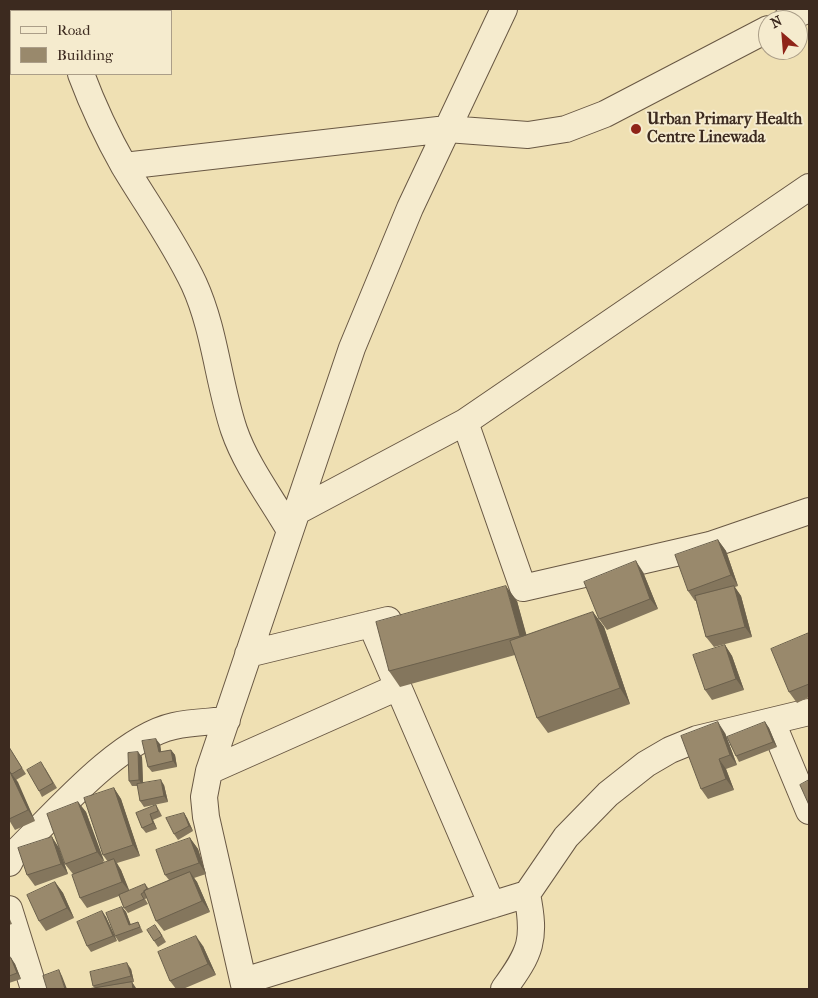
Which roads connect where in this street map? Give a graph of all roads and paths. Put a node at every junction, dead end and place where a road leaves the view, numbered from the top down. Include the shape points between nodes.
1 (504, 9) edge
2 (758, 34) edge
3 (80, 75) edge
4 (447, 129) junction
5 (124, 166) junction
6 (809, 187) edge
7 (466, 422) junction
8 (809, 511) edge
9 (293, 521) junction
10 (409, 615) edge
11 (371, 624) junction
12 (248, 654) junction
13 (398, 687) junction
14 (809, 712) edge
15 (227, 720) junction
16 (772, 722) junction
17 (209, 771) junction
18 (809, 811) edge
19 (9, 862) edge
20 (527, 894) junction
21 (492, 905) junction
22 (9, 909) edge
23 (13, 937) edge
24 (244, 985) edge
25 (34, 989) edge
26 (504, 989) edge

1 - 4 street
2 - 4 street via 605,114 566,129 528,135
3 - 5 street
4 - 5 street
4 - 9 street via 410,208 352,348
5 - 9 street via 171,239 194,285 211,331 234,431 253,468
6 - 7 street
7 - 8 street via 513,590 710,545
7 - 9 street
9 - 12 street
10 - 11 street
11 - 12 street
11 - 13 street
12 - 15 street
13 - 17 street
13 - 21 street
14 - 16 street
15 - 17 street
15 - 19 street via 173,726 148,736 113,757
16 - 18 street
16 - 20 street via 697,739 646,764 608,794 566,837
17 - 24 street via 204,797 206,817
20 - 21 street
20 - 26 street via 532,941 523,963
21 - 24 street
22 - 23 street
23 - 25 street

